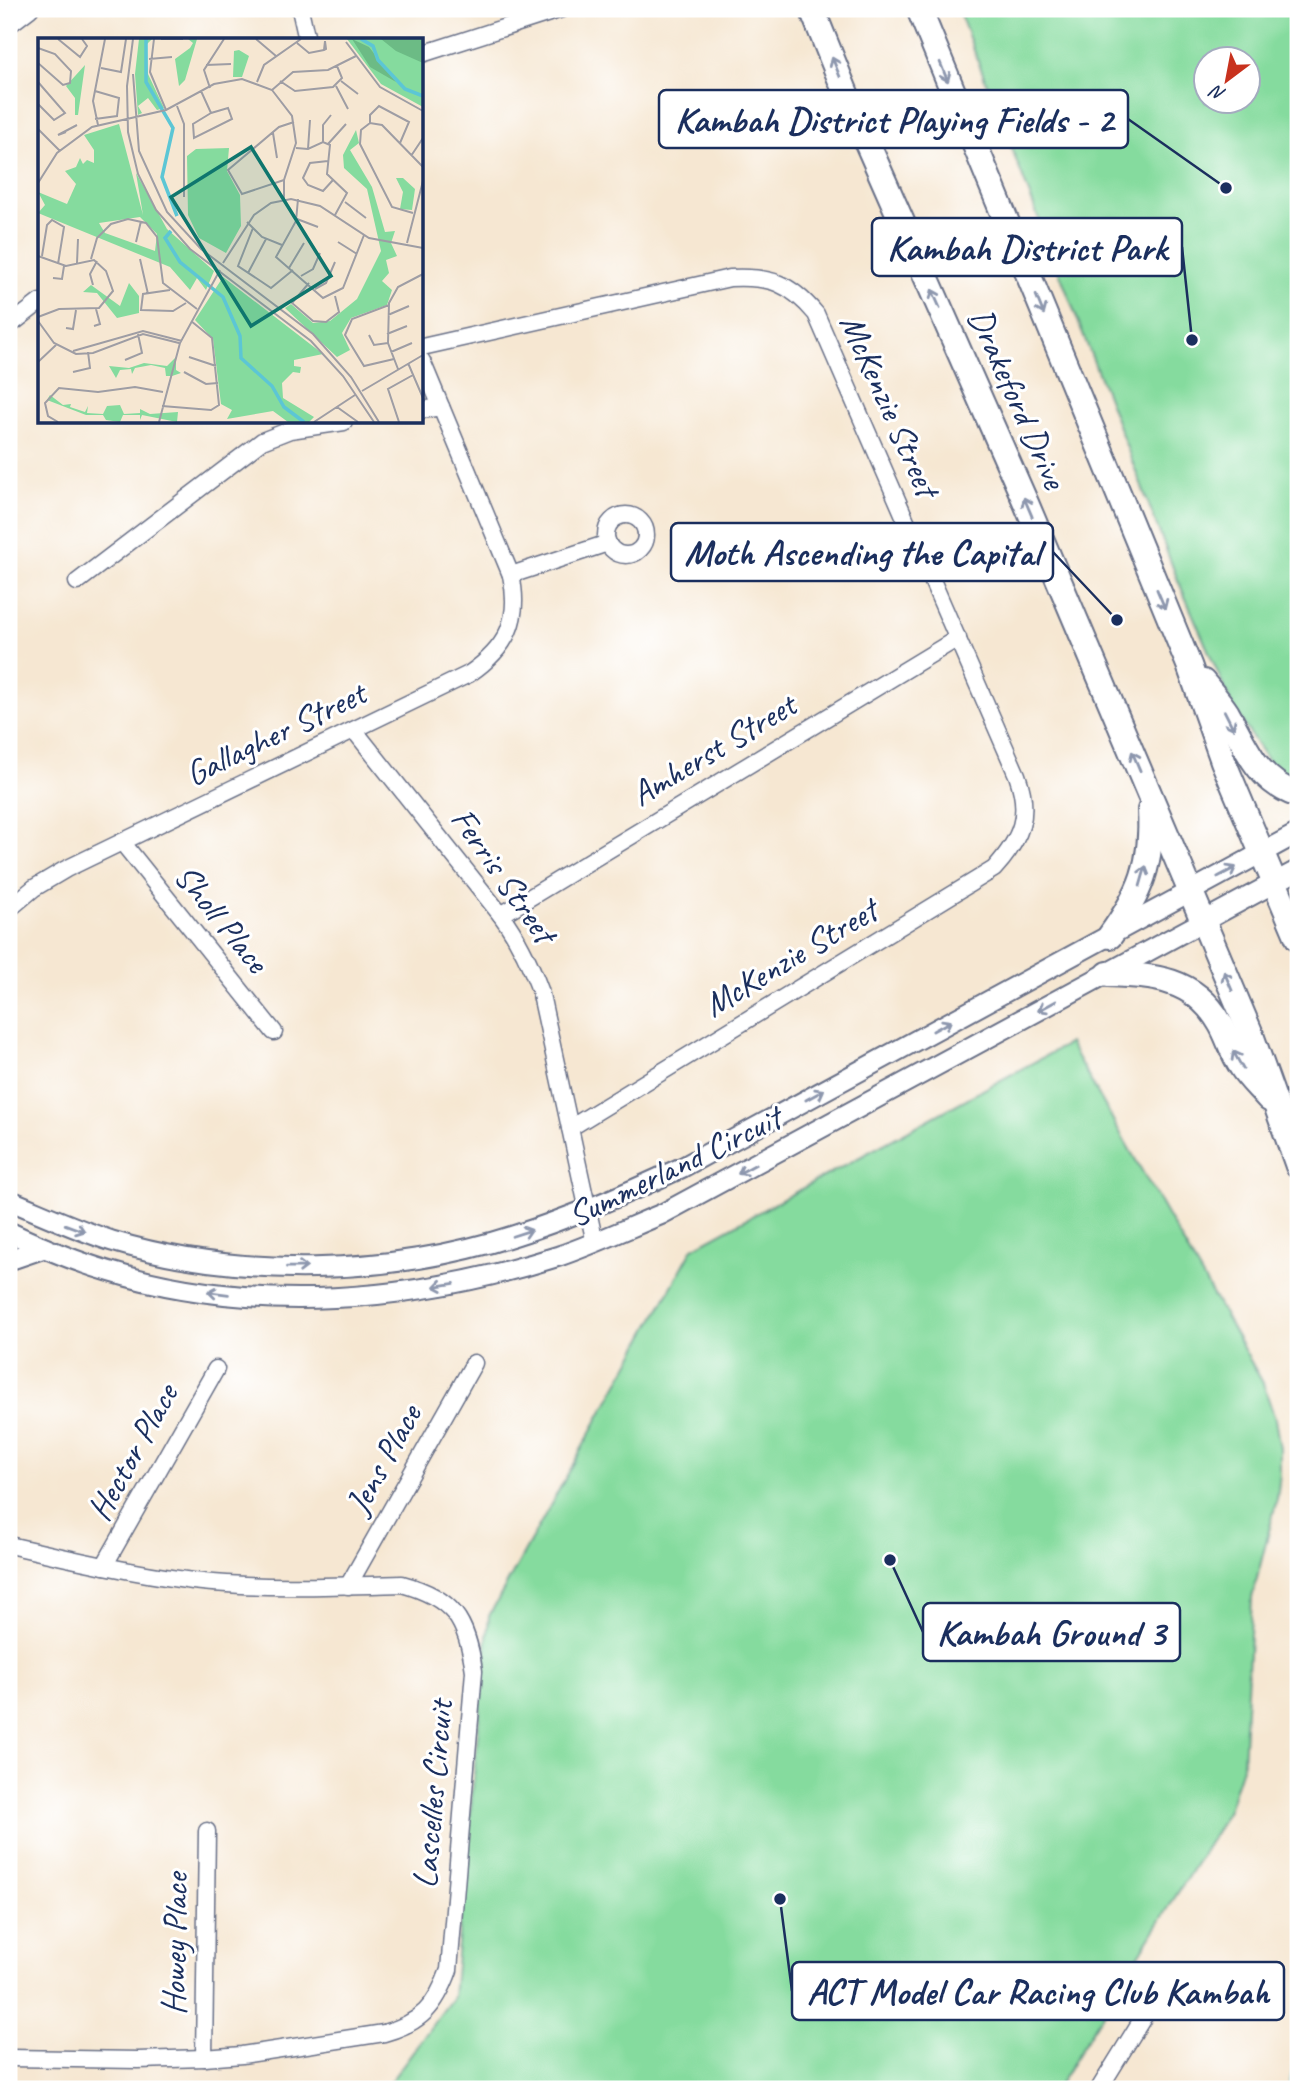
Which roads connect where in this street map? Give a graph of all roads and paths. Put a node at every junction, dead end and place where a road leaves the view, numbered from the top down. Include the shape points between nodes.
1 (30, 9) edge
2 (300, 9) edge
3 (562, 9) edge
4 (813, 9) edge
5 (919, 9) edge
6 (9, 24) edge
7 (307, 38) edge
8 (424, 53) edge
9 (38, 304) edge
10 (9, 326) edge
11 (424, 347) edge
12 (424, 366) edge
13 (441, 407) junction
14 (424, 410) edge
15 (330, 424) edge
16 (608, 543) dead end
17 (511, 575) junction
18 (77, 582) dead end
19 (958, 638) junction
20 (1189, 665) junction
21 (354, 730) junction
22 (1149, 792) junction
23 (1298, 795) edge
24 (1298, 833) edge
25 (122, 842) junction
26 (1263, 853) junction
27 (1298, 870) edge
28 (1275, 883) junction
29 (1191, 892) junction
30 (9, 909) edge
31 (501, 915) junction
32 (1203, 922) junction
33 (1110, 936) junction
34 (1298, 938) edge
35 (1108, 974) junction
36 (274, 1032) dead end
37 (1280, 1113) junction
38 (570, 1128) junction
39 (1298, 1166) edge
40 (10, 1203) edge
41 (588, 1210) junction
42 (9, 1232) edge
43 (595, 1243) junction
44 (44, 1248) junction
45 (9, 1260) edge
46 (474, 1363) dead end
47 (216, 1369) dead end
48 (9, 1545) edge
49 (104, 1566) junction
50 (348, 1586) junction
51 (207, 1831) dead end
52 (1149, 2008) dead end
53 (9, 2058) edge
54 (204, 2058) junction
55 (1099, 2089) edge

1 - 6 street
2 - 7 street
3 - 8 street
22 -> 4 highway, Drakeford Drive
5 -> 20 highway, Drakeford Drive
9 - 10 street
11 - 19 street, McKenzie Street via 730,278 756,276 780,282 800,295 816,314
12 - 13 street, Gallagher Street
13 - 14 street
13 - 17 street, Gallagher Street
15 - 18 street via 290,430 262,441
16 - 17 street
17 - 21 street, Gallagher Street via 516,596 513,620 488,660 469,674
19 - 31 street, Amherst Street
19 - 38 street, McKenzie Street via 1024,795 1024,818 1010,851 994,869
20 -> 23 highway via 1226,712 1260,770
20 - 26 highway, Drakeford Drive via 1223,761
21 - 25 street, Gallagher Street
21 - 31 street, Ferris Street
22 - 29 highway, Drakeford Drive
33 -> 22 highway via 1143,880 1151,834
24 - 26 street, Summerland Circuit
25 - 30 street, Gallagher Street via 44,882
25 - 36 street, Sholl Place
26 - 28 highway, Drakeford Drive
29 -> 26 street, Summerland Circuit
27 - 28 street, Summerland Circuit
28 - 32 street, Summerland Circuit
28 - 34 highway, Drakeford Drive
29 - 32 highway, Drakeford Drive
29 - 33 street, Summerland Circuit
31 - 38 street, Ferris Street via 540,990
32 - 35 street, Summerland Circuit
37 -> 32 highway, Drakeford Drive
41 -> 33 street, Summerland Circuit via 683,1167
37 -> 35 highway via 1240,1066 1220,1022 1200,999 1168,980
35 -> 43 street, Summerland Circuit via 697,1196
37 - 39 highway, Drakeford Drive
38 - 41 street, Ferris Street
40 -> 41 street, Summerland Circuit via 145,1250 216,1263 289,1268 363,1265 438,1254 513,1236
41 - 43 street, Ferris Street
42 - 44 street, Summerland Circuit
43 -> 44 street, Summerland Circuit via 458,1283 382,1295 312,1299 174,1287 109,1272
44 - 45 street
46 - 50 street, Jens Place
47 - 49 street, Hector Place
48 - 49 street, Lascelles Circuit
49 - 50 street, Lascelles Circuit via 194,1581
50 - 54 street, Lascelles Circuit via 402,1584 426,1591 454,1612 467,1633 474,1671 450,1970 436,2000 403,2028
51 - 54 street, Howey Place
52 - 55 street
53 - 54 street, Lascelles Circuit

